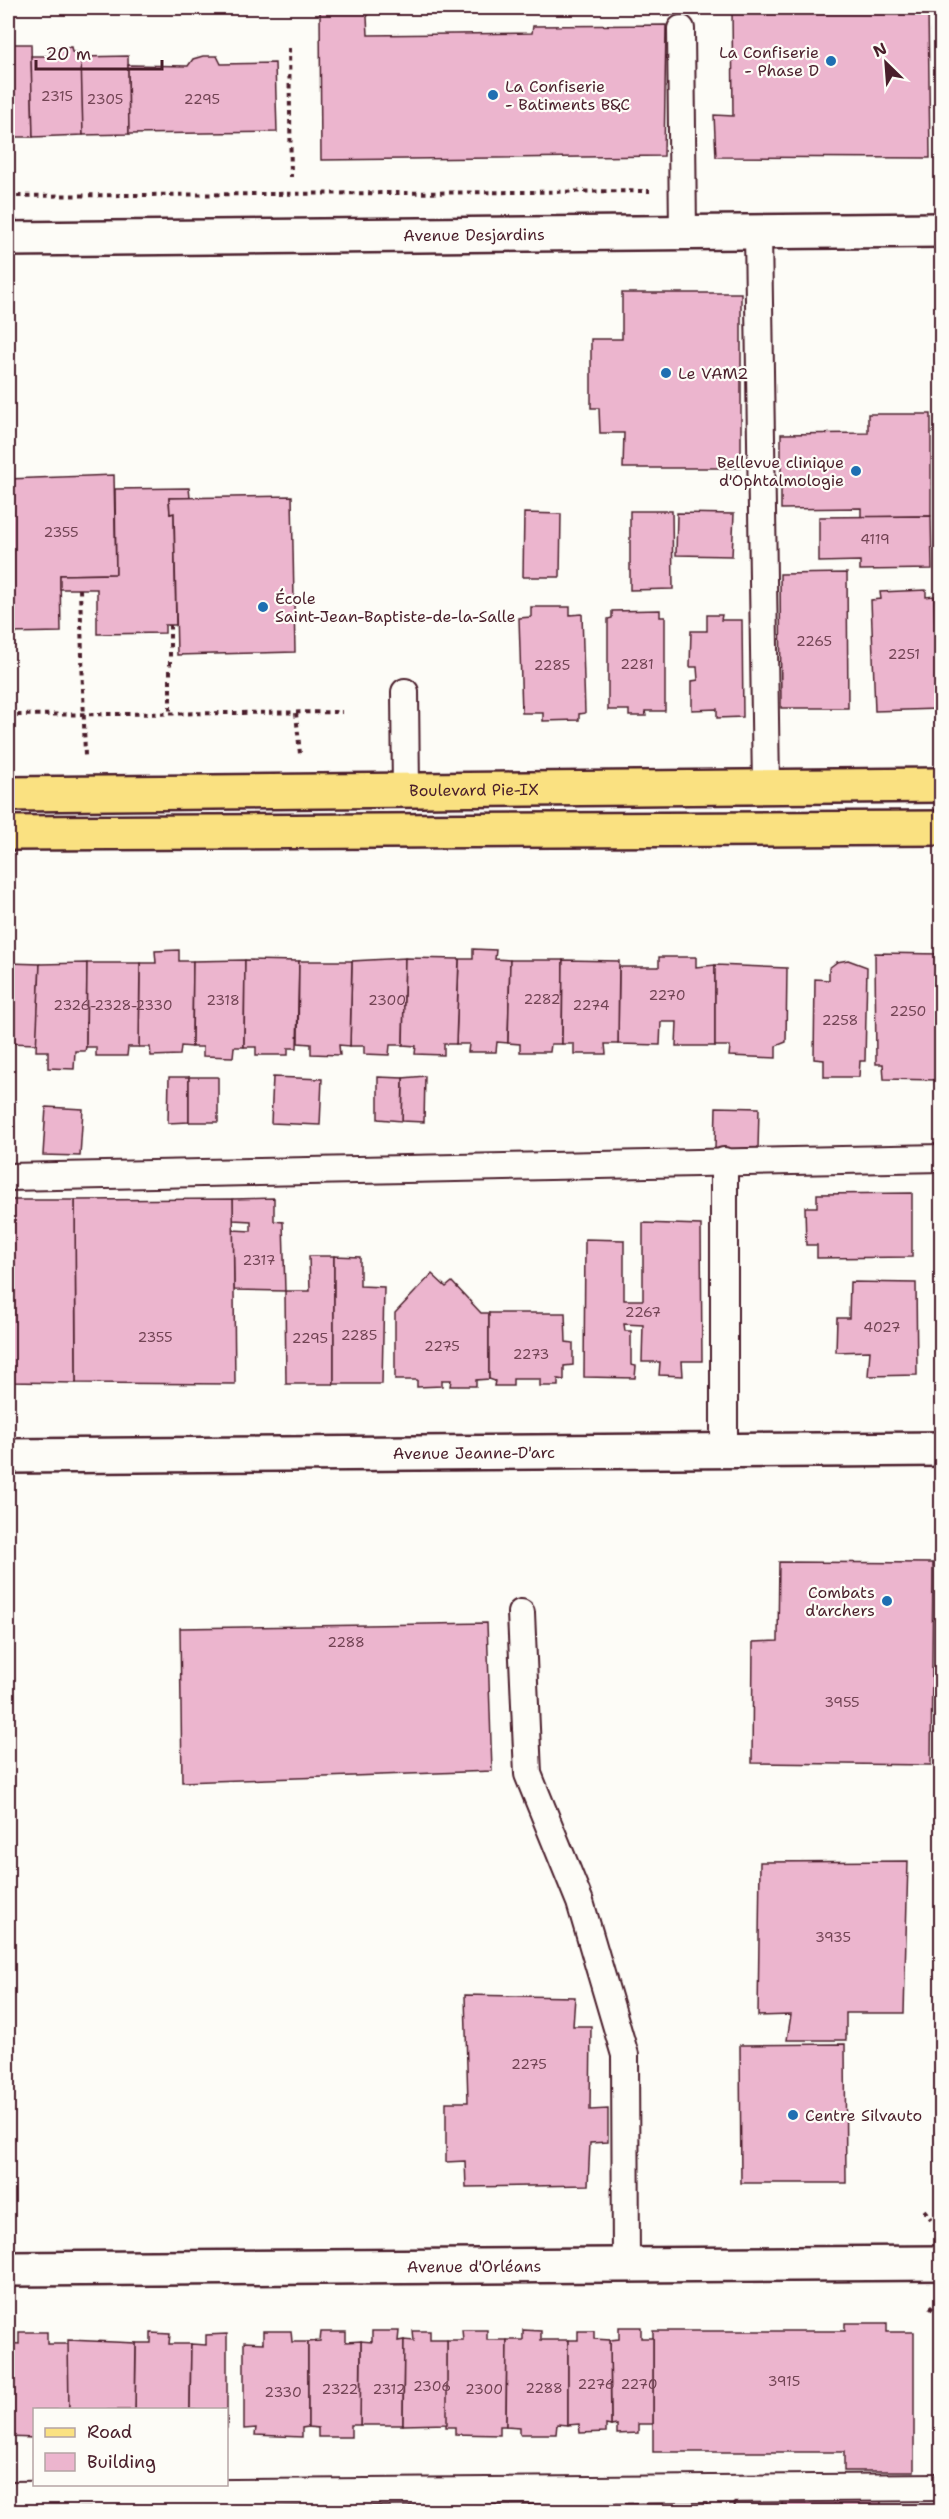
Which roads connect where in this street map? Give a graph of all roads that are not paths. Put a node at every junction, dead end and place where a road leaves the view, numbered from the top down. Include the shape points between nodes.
1 (681, 28) dead end
2 (942, 230) edge
3 (758, 233) junction
4 (682, 234) junction
5 (8, 239) edge
6 (405, 692) dead end
7 (942, 785) edge
8 (766, 787) junction
9 (406, 790) junction
10 (8, 794) edge
11 (942, 828) edge
12 (8, 833) edge
13 (942, 1158) edge
14 (724, 1161) junction
15 (8, 1177) edge
16 (942, 1449) edge
17 (724, 1451) junction
18 (8, 1456) edge
19 (521, 1613) dead end
20 (942, 2263) edge
21 (626, 2265) junction
22 (8, 2269) edge
23 (942, 2487) edge
24 (8, 2495) edge
25 (720, 2501) edge

1 - 4 lane
2 - 3 street, Avenue Desjardins
3 - 4 street, Avenue Desjardins
3 - 8 lane
4 - 5 street, Avenue Desjardins
6 - 9 lane
7 - 8 main road, Boulevard Pie-IX
8 - 9 main road, Boulevard Pie-IX
9 - 10 main road, Boulevard Pie-IX
11 - 12 main road
13 - 14 lane
14 - 15 lane
14 - 17 lane
16 - 17 street, Avenue Jeanne-D'arc
17 - 18 street, Avenue Jeanne-D'arc
19 - 21 lane via 528,1774 580,1902 625,2055
20 - 21 street, Avenue d'Orléans
21 - 22 street, Avenue d'Orléans
23 - 25 lane
24 - 25 lane

